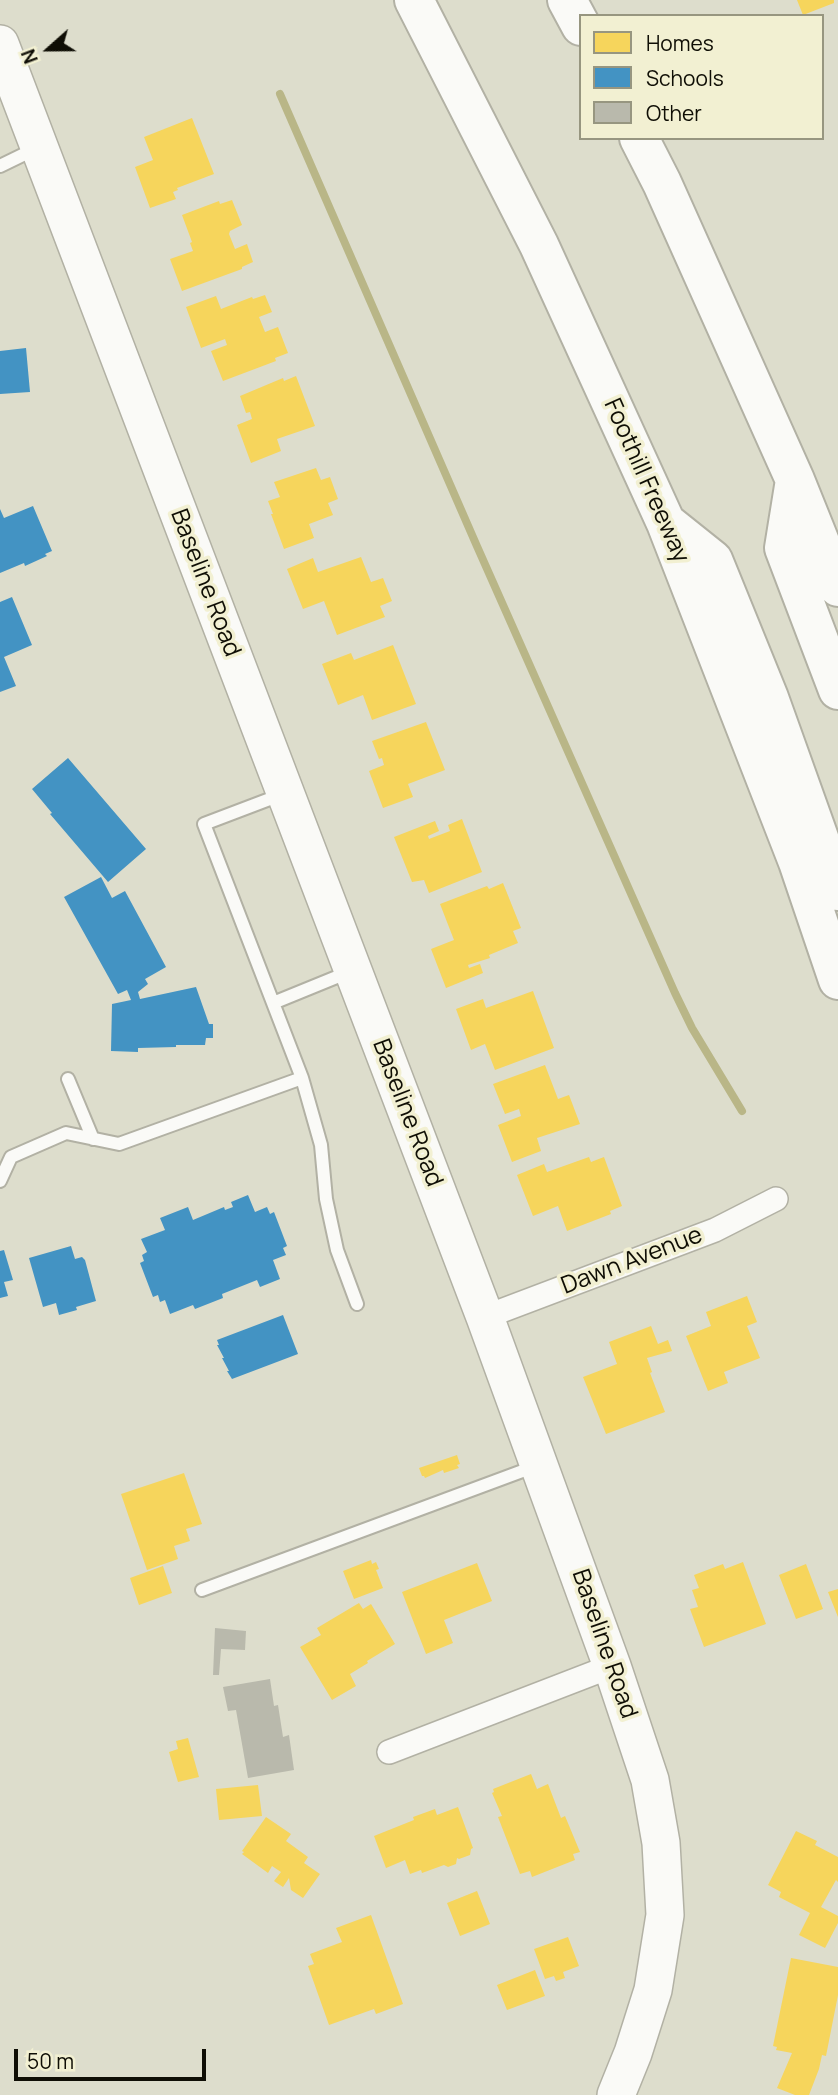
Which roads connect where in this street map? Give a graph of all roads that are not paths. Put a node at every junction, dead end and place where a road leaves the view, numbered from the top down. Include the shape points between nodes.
1 (414, 0) edge
2 (567, 0) edge
3 (579, 22) edge
4 (0, 44) edge
5 (640, 140) edge
6 (40, 146) junction
7 (0, 166) edge
8 (795, 480) junction
9 (666, 523) junction
10 (838, 587) edge
11 (838, 690) edge
12 (284, 793) junction
13 (838, 891) edge
14 (353, 971) junction
15 (838, 979) edge
16 (273, 1003) junction
17 (302, 1078) junction
18 (68, 1079) dead end
19 (93, 1139) junction
20 (0, 1181) edge
21 (776, 1199) dead end
22 (357, 1304) dead end
23 (485, 1317) junction
24 (540, 1464) junction
25 (202, 1590) dead end
26 (612, 1666) junction
27 (389, 1752) dead end
28 (616, 2095) edge

1 - 9 highway, Foothill Freeway via 539,245
2 - 3 highway
4 - 6 main road, Baseline Road
5 - 8 highway
6 - 7 lane
6 - 12 main road, Baseline Road
8 - 10 highway
8 - 11 highway via 784,548
9 - 13 highway via 713,560 769,698
9 - 15 highway, Foothill Freeway
12 - 14 main road, Baseline Road
12 - 16 lane via 204,824
14 - 16 lane
14 - 23 main road, Baseline Road
16 - 17 lane
17 - 19 lane via 119,1144
17 - 22 lane via 321,1145 337,1250
18 - 19 lane
19 - 20 lane via 66,1133 10,1157
21 - 23 street, Dawn Avenue via 715,1230
23 - 24 main road, Baseline Road
24 - 25 lane
24 - 26 main road, Baseline Road
26 - 27 street
26 - 28 main road, Baseline Road via 650,1780 662,1843 665,1915 653,1990

